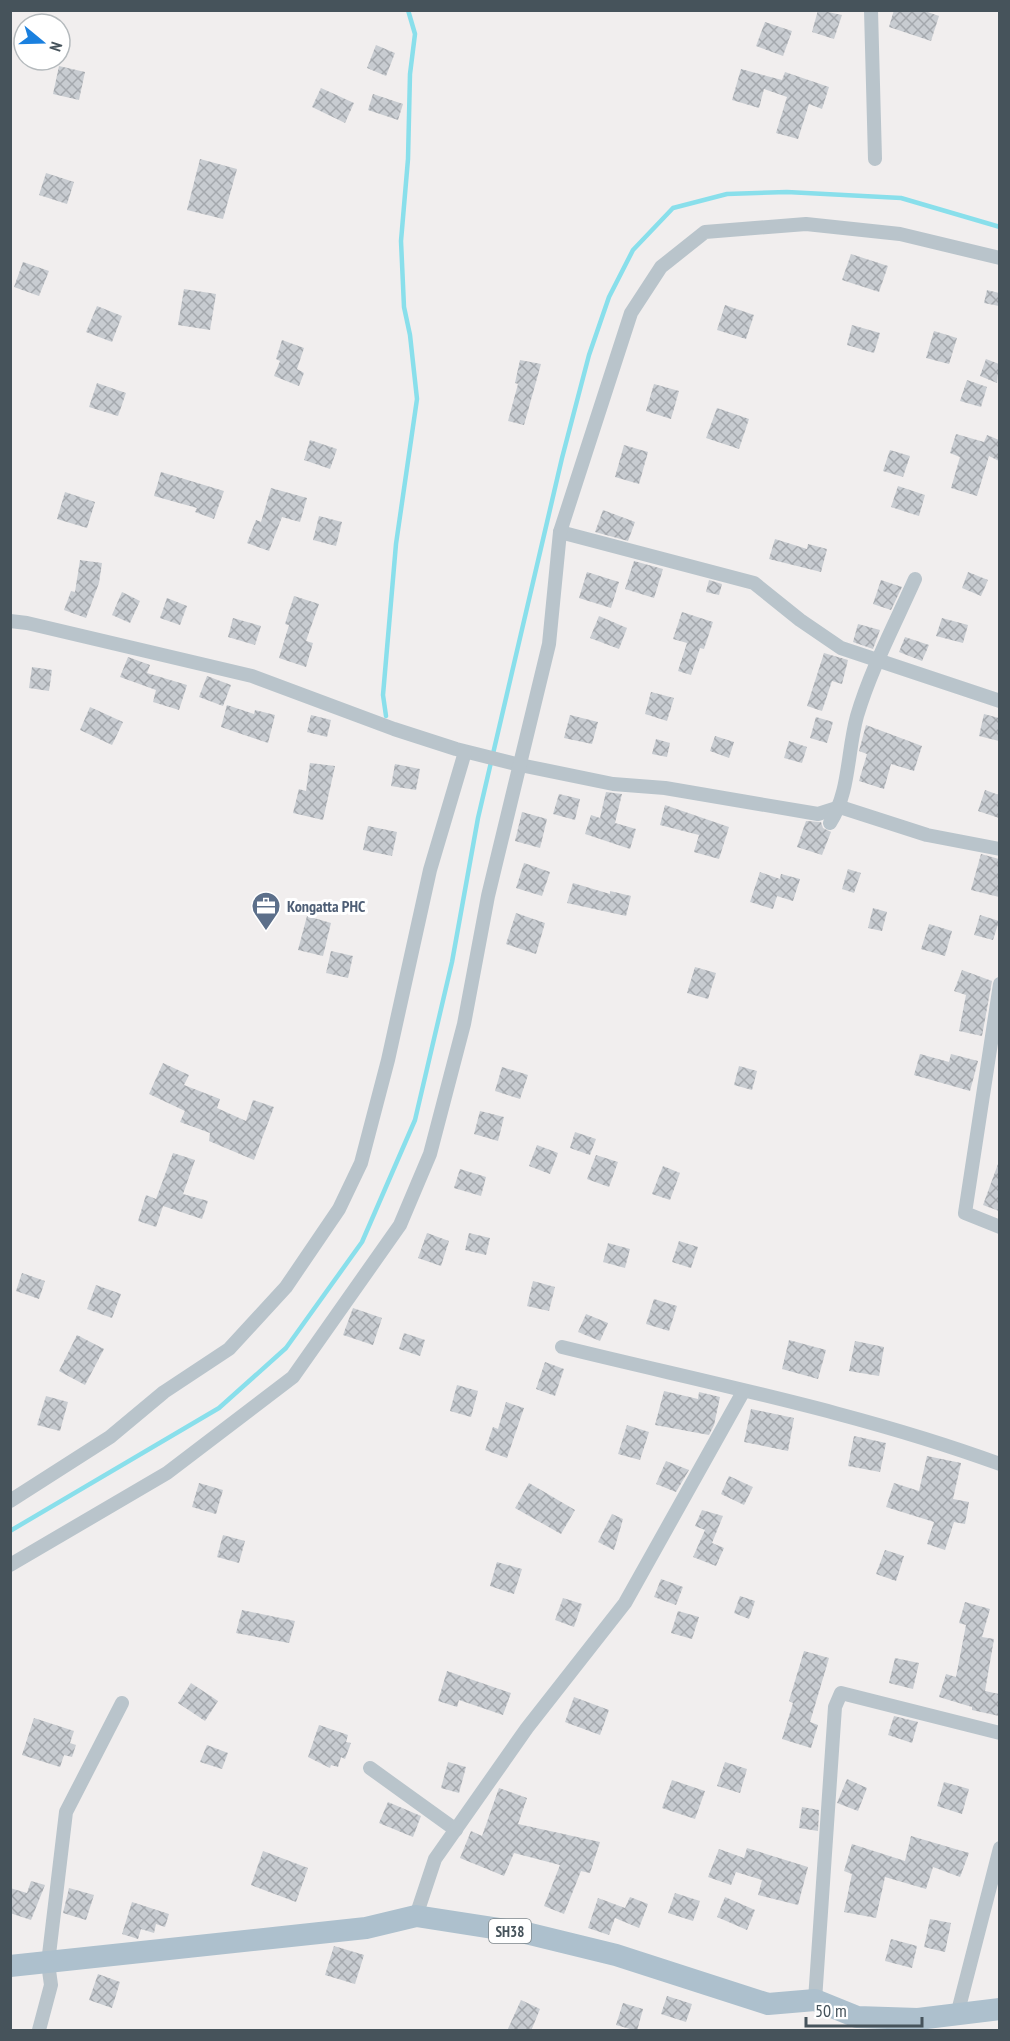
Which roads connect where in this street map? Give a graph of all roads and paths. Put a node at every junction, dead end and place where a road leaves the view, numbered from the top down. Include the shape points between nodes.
1 (871, 10) edge
2 (875, 159) dead end
3 (999, 258) edge
4 (560, 532) junction
5 (915, 579) dead end
6 (10, 621) edge
7 (878, 663) junction
8 (999, 701) edge
9 (465, 752) junction
10 (520, 765) junction
11 (840, 807) junction
12 (830, 823) dead end
13 (999, 849) edge
14 (999, 984) edge
15 (999, 1227) edge
16 (562, 1347) dead end
17 (743, 1392) junction
18 (999, 1464) edge
19 (10, 1501) edge
20 (10, 1565) edge
21 (122, 1703) dead end
22 (999, 1733) edge
23 (370, 1768) dead end
24 (456, 1830) junction
25 (999, 1848) edge
26 (416, 1916) junction
27 (48, 1963) junction
28 (10, 1966) edge
29 (815, 2000) junction
30 (999, 2009) edge
31 (957, 2015) junction
32 (39, 2031) edge

1 - 2 street
3 - 4 street via 900,234 806,224 705,232 661,267 631,313
4 - 7 street via 754,583 841,648
4 - 10 street via 549,644
5 - 7 street
6 - 9 street via 252,676
7 - 8 street
7 - 11 street via 857,718
9 - 10 street
9 - 19 street via 430,870 361,1163 339,1209 286,1287 229,1349 164,1392 110,1437
10 - 11 street via 613,784 664,788 818,814
10 - 20 street via 488,896 464,1024 430,1154 400,1225 293,1377 167,1473
11 - 12 street
11 - 13 street via 927,835
14 - 15 street via 965,1213
16 - 17 street
17 - 18 street via 930,1440
17 - 24 street via 625,1603 527,1728
21 - 27 street via 66,1812
22 - 29 street via 841,1693 835,1707
23 - 24 street
24 - 26 street via 435,1859
25 - 31 street
26 - 27 main road, SH38 via 366,1928
26 - 29 main road, SH38 via 526,1933 616,1955 768,2004
27 - 28 main road, SH38
27 - 32 street via 51,1985
29 - 31 main road, SH38 via 857,2017 918,2019
30 - 31 main road, SH38

